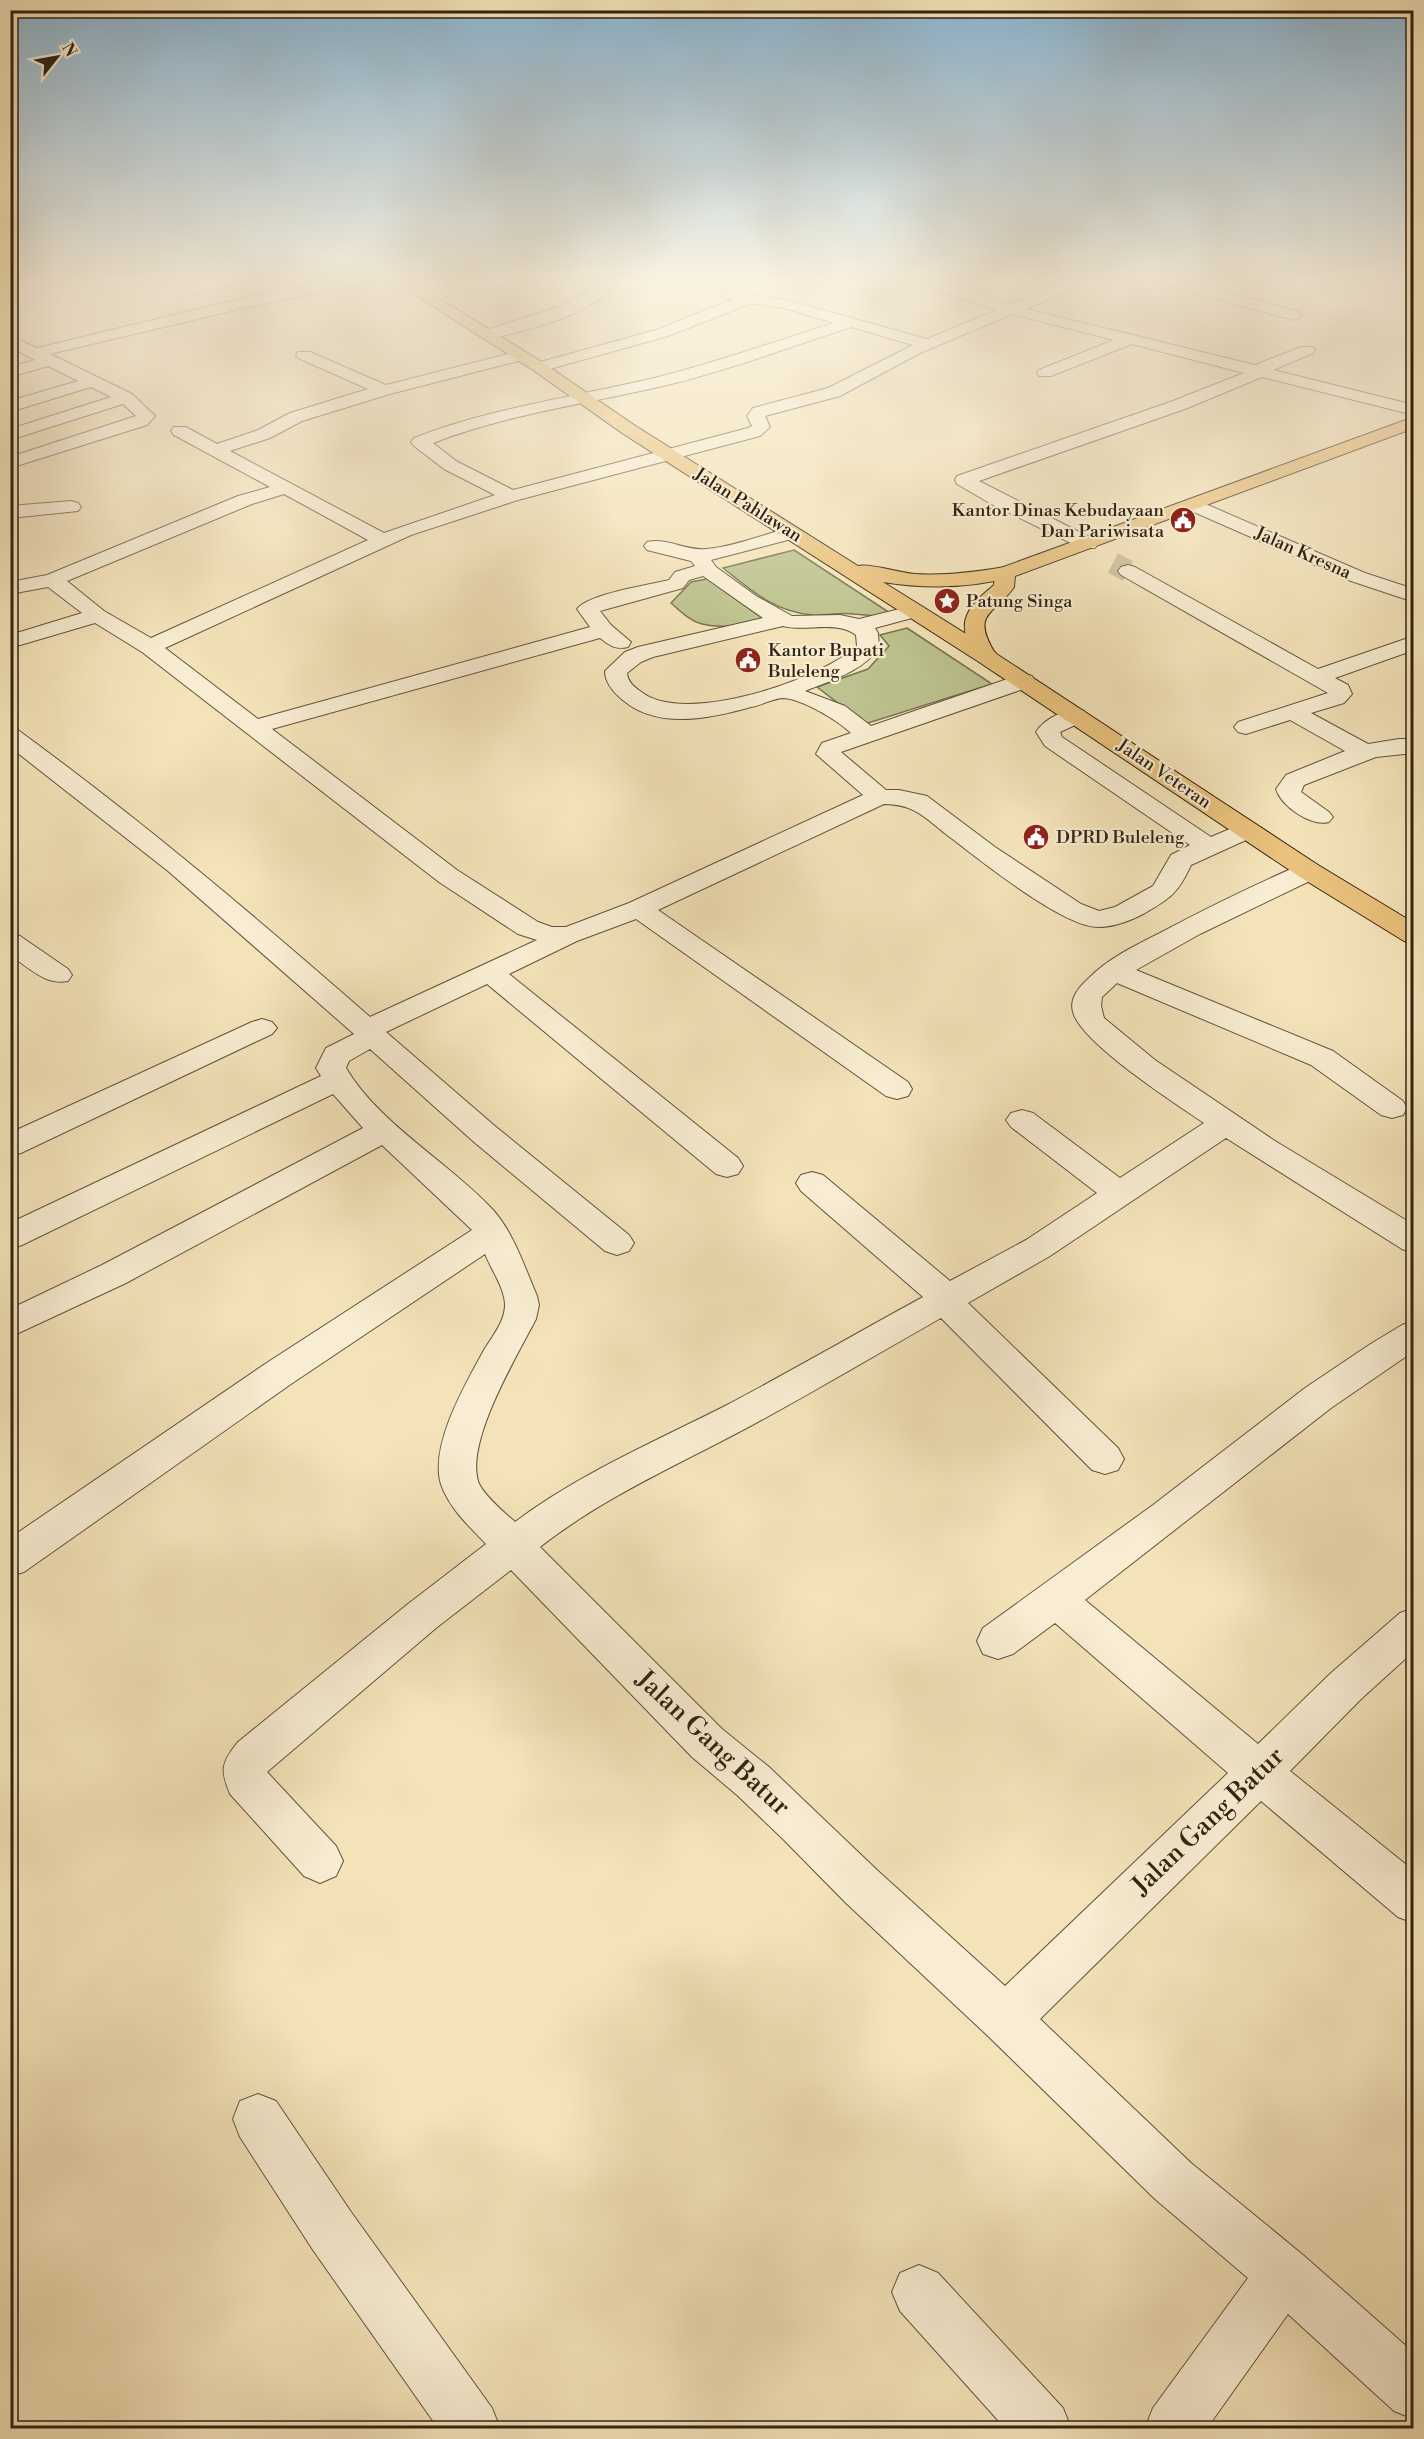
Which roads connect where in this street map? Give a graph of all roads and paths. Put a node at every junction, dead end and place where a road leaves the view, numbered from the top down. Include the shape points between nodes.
1 (53, 394) edge
2 (118, 394) edge
3 (372, 394) edge
4 (579, 394) edge
5 (600, 394) edge
6 (828, 394) edge
7 (1205, 394) edge
8 (1351, 394) edge
9 (584, 397) junction
10 (126, 398) junction
11 (10, 407) edge
12 (1413, 410) edge
13 (1413, 422) edge
14 (180, 431) dead end
15 (10, 435) edge
16 (215, 450) junction
17 (668, 454) junction
18 (10, 463) edge
19 (286, 488) junction
20 (511, 496) junction
21 (1194, 505) junction
22 (71, 507) dead end
23 (10, 512) edge
24 (792, 533) junction
25 (381, 540) junction
26 (654, 546) dead end
27 (1083, 546) junction
28 (1104, 559) tunnel mouth
29 (834, 560) junction
30 (702, 562) junction
31 (1128, 571) tunnel mouth
32 (1005, 573) junction
33 (52, 580) junction
34 (1406, 587) edge
35 (10, 588) edge
36 (916, 611) junction
37 (98, 615) junction
38 (782, 620) junction
39 (859, 626) junction
40 (603, 630) junction
41 (10, 642) edge
42 (1413, 642) edge
43 (150, 647) junction
44 (640, 654) junction
45 (987, 657) junction
46 (1316, 677) junction
47 (1024, 681) junction
48 (781, 691) junction
49 (1290, 711) junction
50 (1076, 716) junction
51 (254, 727) junction
52 (1246, 727) dead end
53 (866, 734) junction
54 (10, 735) edge
55 (1413, 746) edge
56 (1366, 753) junction
57 (880, 797) junction
58 (1320, 817) dead end
59 (1248, 830) junction
60 (1209, 846) junction
61 (1309, 871) junction
62 (639, 909) junction
63 (568, 935) junction
64 (1413, 935) edge
65 (10, 942) edge
66 (489, 972) junction
67 (1116, 972) junction
68 (58, 975) dead end
69 (262, 1028) dead end
70 (371, 1032) junction
71 (338, 1080) junction
72 (897, 1089) dead end
73 (1392, 1108) dead end
74 (1022, 1120) dead end
75 (1225, 1124) junction
76 (384, 1130) junction
77 (10, 1146) edge
78 (726, 1166) dead end
79 (812, 1183) dead end
80 (1119, 1194) junction
81 (492, 1233) junction
82 (10, 1237) edge
83 (1413, 1241) edge
84 (617, 1243) dead end
85 (945, 1299) junction
86 (10, 1324) edge
87 (1413, 1334) edge
88 (1105, 1459) dead end
89 (513, 1543) junction
90 (10, 1560) edge
91 (1056, 1599) junction
92 (1413, 1625) edge
93 (998, 1641) dead end
94 (1259, 1772) junction
95 (320, 1862) dead end
96 (1413, 1901) edge
97 (1005, 2019) junction
98 (258, 2119) dead end
99 (1284, 2274) junction
100 (919, 2292) dead end
101 (1413, 2391) edge
102 (472, 2428) edge
103 (1043, 2428) edge
104 (1173, 2428) edge

1 - 11 street
2 - 10 street
3 - 16 street via 296,417 264,434
4 - 9 main road, Jalan Pahlawan
5 - 9 street
6 - 17 street via 756,414 761,427 754,432
7 - 27 street via 964,480
8 - 12 street
9 - 17 main road, Jalan Pahlawan
9 - 20 street via 448,431 420,442 450,465
10 - 15 street
10 - 18 street via 145,418
13 - 21 main road
14 - 16 street
16 - 19 street
17 - 20 street
17 - 24 main road, Jalan Pahlawan
19 - 25 street
19 - 33 street via 245,500
20 - 25 street
21 - 27 main road
21 - 34 street, Jalan Kresna via 1358,577
22 - 23 street
24 - 29 main road, Jalan Pahlawan
24 - 30 street via 722,552
25 - 43 street
26 - 30 street
27 - 28 street
27 - 32 main road
29 - 32 main road via 867,572 906,579 980,578
29 - 36 main road, Jalan Pahlawan
30 - 38 street
30 - 40 street via 676,584 588,609
31 - 46 street
32 - 45 main road via 1004,587 981,609 974,624 974,634
33 - 35 street
33 - 37 street
36 - 39 street
36 - 45 main road, Jalan Veteran
37 - 41 street
37 - 43 street
38 - 39 street
38 - 44 street
39 - 48 street via 867,633 869,643 859,657
40 - 44 street
40 - 51 street
42 - 46 street
43 - 51 street
44 - 48 street via 623,663 616,676 632,698 644,706 695,712
45 - 47 main road, Jalan Veteran
46 - 49 street via 1341,694
47 - 50 main road, Jalan Veteran
47 - 53 street
48 - 53 street via 837,710
49 - 52 street
49 - 56 street
50 - 59 main road, Jalan Veteran
50 - 60 street via 1051,727 1048,732 1053,741
51 - 63 street via 448,876 528,928 550,935
53 - 57 street via 835,745 828,754
54 - 70 street via 156,848
55 - 56 street
56 - 58 street via 1291,784 1288,789 1293,799
57 - 60 street via 918,801 1071,910 1097,919 1123,914 1162,892 1180,861
57 - 62 street
59 - 60 street
59 - 61 main road, Jalan Veteran
61 - 64 main road, Jalan Veteran
61 - 67 street via 1180,934
62 - 63 street
62 - 72 street
63 - 66 street
65 - 68 street
66 - 70 street
66 - 78 street
67 - 73 street via 1322,1058
67 - 75 street via 1089,992 1087,1012 1093,1023
69 - 77 street
70 - 71 street via 337,1055 331,1068
70 - 84 street via 491,1139
71 - 76 street, Jalan Gang Batur
71 - 82 street
74 - 80 street
75 - 80 street
75 - 83 street
76 - 81 street, Jalan Gang Batur via 469,1206
76 - 86 street via 114,1274
79 - 85 street
80 - 85 street via 1038,1248
81 - 89 street, Jalan Gang Batur via 522,1305 519,1319 467,1423 457,1469 459,1482 483,1515
81 - 90 street via 278,1374
85 - 88 street
85 - 89 street via 739,1415 610,1482
87 - 91 street via 1295,1415
89 - 95 street via 253,1756 244,1768 246,1780
89 - 97 street, Jalan Gang Batur via 707,1743 769,1796
91 - 93 street
91 - 94 street
92 - 94 street, Jalan Gang Batur
94 - 96 street
94 - 97 street, Jalan Gang Batur
97 - 99 street, Jalan Gang Batur via 1173,2181
98 - 102 street
99 - 101 street, Jalan Gang Batur
99 - 104 street
100 - 103 street

